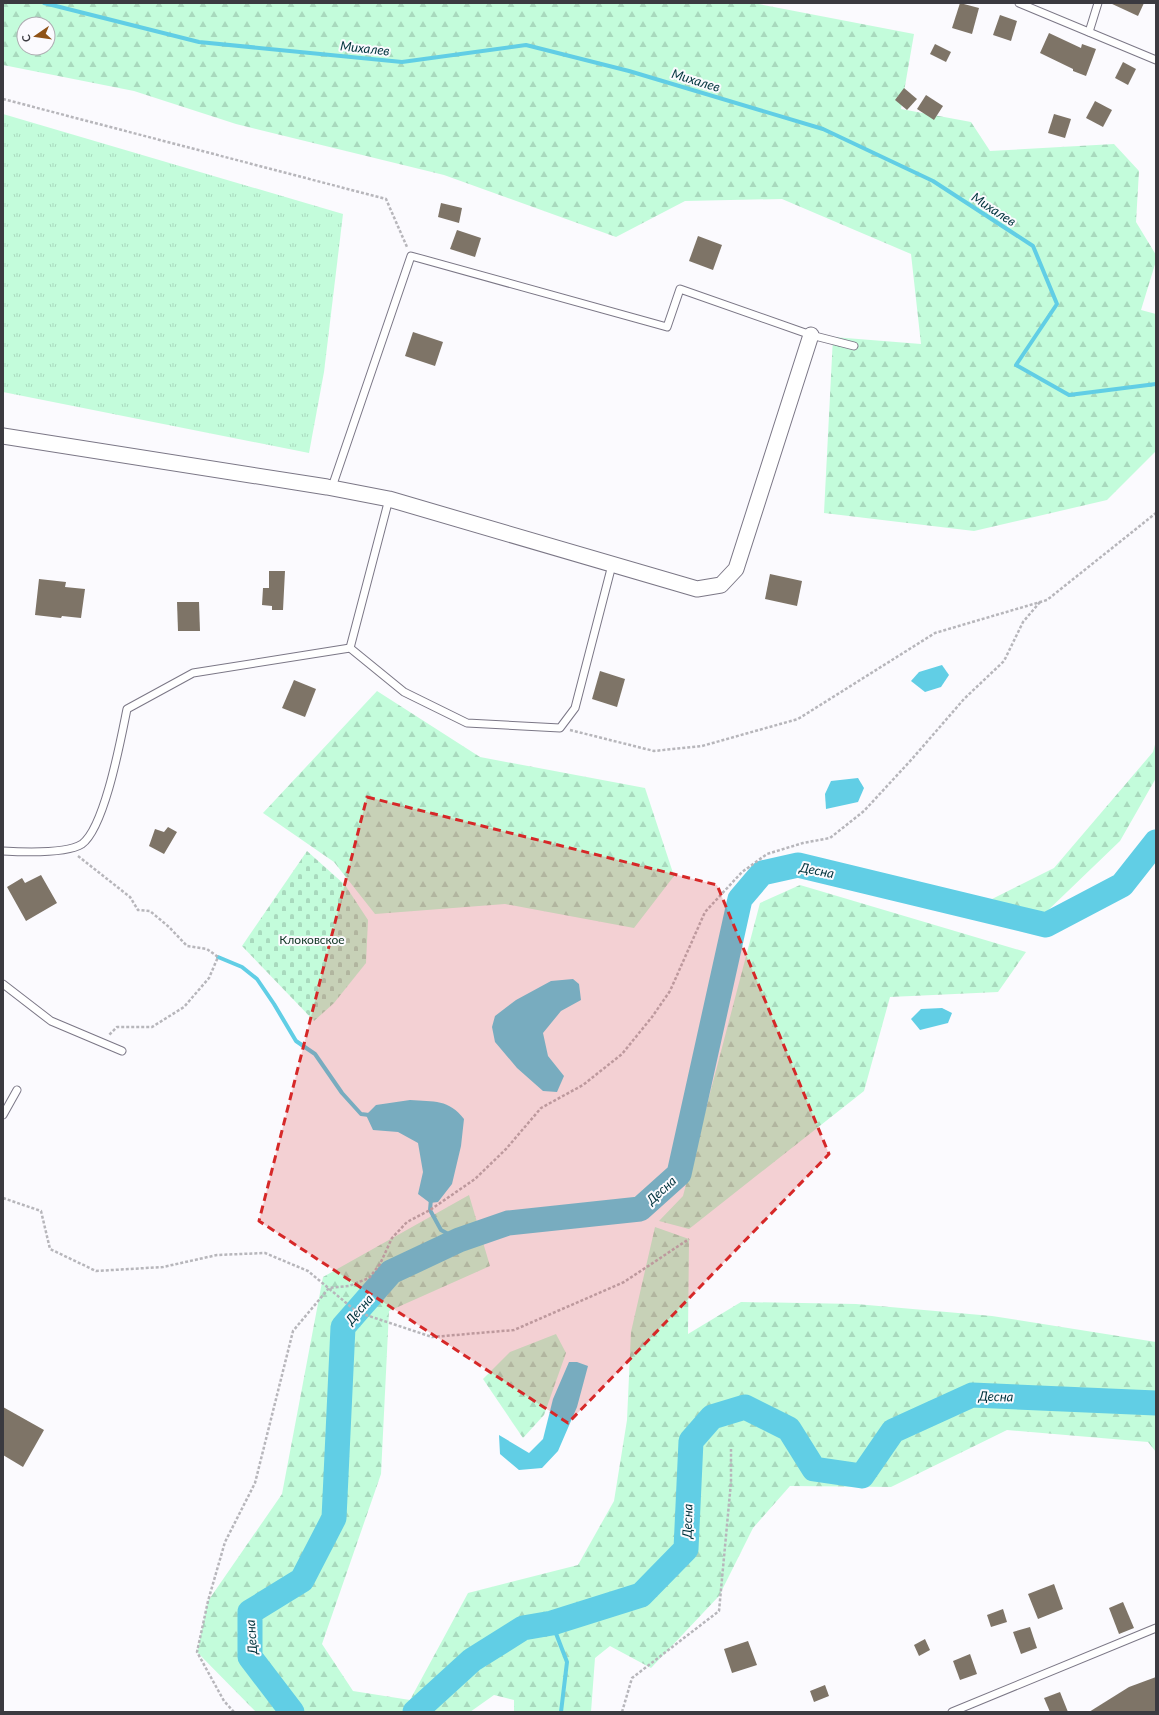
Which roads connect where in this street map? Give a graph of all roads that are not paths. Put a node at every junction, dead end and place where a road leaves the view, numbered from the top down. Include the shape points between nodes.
1 (1019, 3) edge
2 (1098, 3) edge
3 (1089, 32) junction
4 (1156, 60) edge
5 (811, 335) junction
6 (854, 346) dead end
7 (3, 436) edge
8 (332, 488) junction
9 (389, 499) junction
10 (612, 565) junction
11 (350, 648) junction
12 (3, 851) edge
13 (3, 984) edge
14 (122, 1051) dead end
15 (17, 1090) dead end
16 (3, 1115) edge
17 (1156, 1628) edge
18 (952, 1712) edge

1 - 3 lane
2 - 3 lane
3 - 4 lane
5 - 6 lane
5 - 8 lane via 680,289 667,327 411,256
5 - 10 street via 736,569 721,585 697,589
7 - 8 street
8 - 9 street
9 - 10 street
9 - 11 lane
10 - 11 lane via 575,708 560,728 467,723 404,692
11 - 12 lane via 193,673 127,709 105,802 82,844 66,849 33,852
13 - 14 lane via 51,1021
15 - 16 lane
17 - 18 lane

